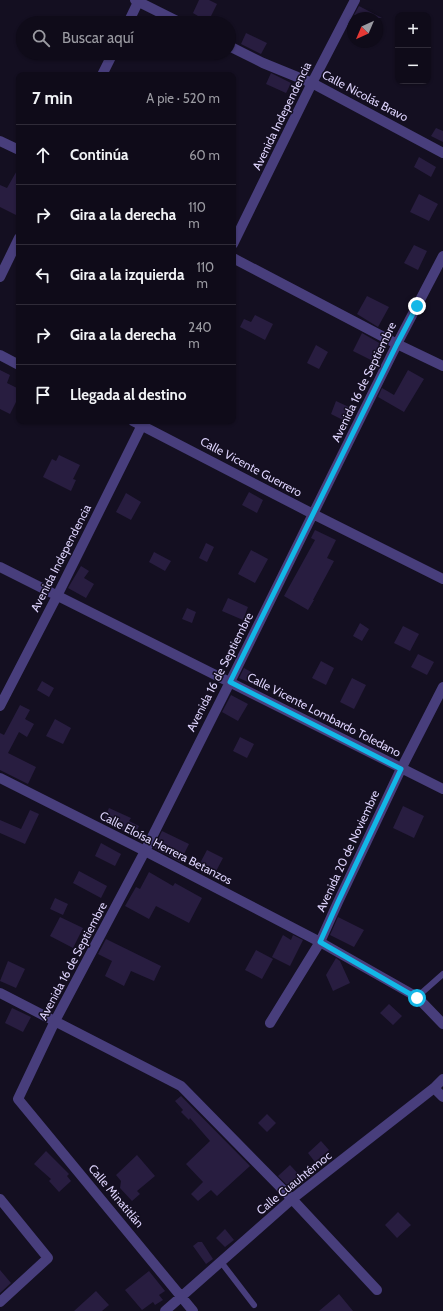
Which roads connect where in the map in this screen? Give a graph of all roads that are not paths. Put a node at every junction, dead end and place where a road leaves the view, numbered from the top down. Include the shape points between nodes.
1 (356, 0) edge
2 (138, 1) edge
3 (131, 16) edge
4 (168, 16) edge
5 (236, 50) edge
6 (110, 60) edge
7 (104, 72) edge
8 (312, 83) junction
9 (0, 141) edge
10 (16, 149) edge
11 (443, 153) edge
12 (236, 238) edge
13 (16, 244) edge
14 (443, 256) edge
15 (236, 260) edge
16 (0, 277) edge
17 (397, 344) junction
18 (0, 355) edge
19 (16, 363) edge
20 (443, 366) edge
21 (139, 424) edge
22 (144, 424) edge
23 (313, 514) junction
24 (0, 567) edge
25 (443, 580) edge
26 (57, 596) junction
27 (230, 682) junction
28 (443, 687) edge
29 (0, 706) edge
30 (401, 769) junction
31 (0, 778) edge
32 (443, 789) edge
33 (145, 851) junction
34 (320, 942) junction
35 (443, 974) edge
36 (0, 993) edge
37 (417, 998) junction
38 (55, 1021) junction
39 (270, 1023) dead end
40 (443, 1024) edge
41 (443, 1079) edge
42 (434, 1088) junction
43 (443, 1097) edge
44 (18, 1099) joint
45 (0, 1199) edge
46 (292, 1200) junction
47 (221, 1262) junction
48 (377, 1290) dead end
49 (182, 1296) junction
50 (0, 1302) edge
51 (254, 1305) dead end
52 (165, 1311) edge
53 (193, 1311) edge

1 - 8 street, Avenida Independencia
2 - 3 street
2 - 4 street
5 - 8 street, Calle Nicolás Bravo
6 - 7 street
8 - 11 street, Calle Nicolás Bravo
8 - 12 street, Avenida Independencia
9 - 10 street
13 - 16 street
14 - 17 street, Avenida 16 de Septiembre
15 - 17 street
17 - 20 street
17 - 23 street, Avenida 16 de Septiembre
18 - 19 street
21 - 26 street, Avenida Independencia
22 - 23 street, Calle Vicente Guerrero
23 - 25 street, Calle Vicente Guerrero
23 - 27 street, Avenida 16 de Septiembre
24 - 26 street, Calle Vicente Lombardo Toledano
26 - 27 street, Calle Vicente Lombardo Toledano
26 - 29 street, Avenida Independencia
27 - 30 street, Calle Vicente Lombardo Toledano
27 - 33 street, Avenida 16 de Septiembre
28 - 30 street, Avenida 20 de Noviembre
30 - 32 street, Calle Vicente Lombardo Toledano
30 - 34 street, Avenida 20 de Noviembre
31 - 33 street, Calle Eloísa Herrera Betanzos
33 - 34 street, Calle Eloísa Herrera Betanzos
33 - 38 street, Avenida 16 de Septiembre
34 - 37 street, Calle Eloísa Herrera Betanzos
34 - 39 street, Avenida 20 de Noviembre
35 - 37 lane
36 - 38 street
37 - 40 street, Calle Eloísa Herrera Betanzos
38 - 44 street, Avenida 16 de Septiembre
38 - 46 street via 181,1086
41 - 42 street, Calle Cuauhtémoc
42 - 43 street
42 - 46 street, Calle Cuauhtémoc
44 - 49 street, Calle Minatitlán
45 - 50 street via 48,1258
46 - 47 street, Calle Cuauhtémoc
46 - 48 street
47 - 49 street, Calle Cuauhtémoc
47 - 51 lane
49 - 52 street, Calle Cuauhtémoc
49 - 53 street, Calle Minatitlán

